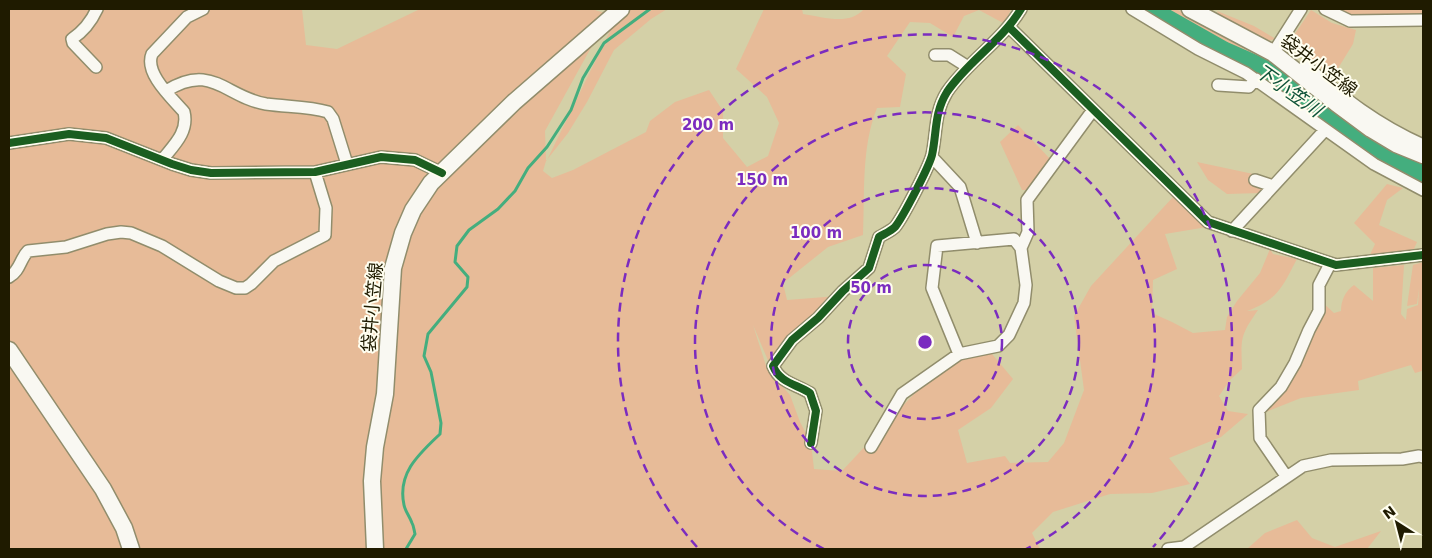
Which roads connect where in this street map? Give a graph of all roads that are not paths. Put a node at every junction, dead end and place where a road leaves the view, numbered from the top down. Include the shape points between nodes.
1 (97, 9) edge
2 (203, 9) edge
3 (621, 9) edge
4 (1021, 9) edge
5 (1132, 9) edge
6 (1190, 9) edge
7 (1301, 9) edge
8 (1325, 9) edge
9 (1423, 20) edge
10 (1009, 27) junction
11 (1273, 53) junction
12 (935, 55) dead end
13 (968, 66) junction
14 (96, 67) dead end
15 (1297, 72) junction
16 (1256, 79) junction
17 (1218, 85) dead end
18 (166, 91) junction
19 (1093, 110) junction
20 (1325, 130) junction
21 (9, 143) edge
22 (1423, 145) edge
23 (1423, 155) edge
24 (932, 157) junction
25 (162, 160) junction
26 (347, 164) junction
27 (315, 172) junction
28 (442, 173) junction
29 (1255, 180) dead end
30 (1273, 186) junction
31 (1423, 190) edge
32 (1232, 231) junction
33 (978, 243) junction
34 (1021, 248) junction
35 (1423, 255) edge
36 (1330, 264) junction
37 (9, 277) edge
38 (9, 350) edge
39 (959, 354) junction
40 (811, 443) dead end
41 (871, 447) dead end
42 (1423, 457) edge
43 (1286, 476) junction
44 (131, 549) edge
45 (375, 549) edge
46 (1168, 549) edge

1 - 14 street via 91,21 72,39
2 - 18 street via 187,17 152,54 150,68
3 - 28 main road, 袋井小笠線 via 514,102
4 - 10 street
5 - 16 street
6 - 11 main road, 袋井小笠線
7 - 11 street
8 - 9 street via 1350,21
10 - 13 street
10 - 19 street
11 - 15 main road, 袋井小笠線
12 - 13 street via 949,55
13 - 24 street via 938,111
15 - 22 street via 1306,66 1366,114
15 - 23 main road, 袋井小笠線 via 1372,129
16 - 17 street via 1249,87
16 - 20 street
18 - 25 street via 184,112 185,127
18 - 26 street via 178,83 214,81 251,100 328,112
19 - 32 street via 1208,222
19 - 34 street via 1027,200 1028,232
20 - 30 street
20 - 31 street via 1374,164
21 - 25 street via 69,134 91,136 106,138
24 - 33 street via 960,186
24 - 40 street via 902,218 894,228 879,237 869,268 792,340 773,366 785,382 810,393 816,411
25 - 27 street via 211,173
26 - 27 street
26 - 28 street via 381,156 401,157 416,160
27 - 37 street via 326,208 325,235 274,261 244,288 219,281 162,246 121,232 66,247 28,251 15,274
28 - 45 main road, 袋井小笠線 via 413,210 394,268 385,394 372,481
29 - 30 street
30 - 32 street
32 - 36 street
33 - 34 street via 1014,239
33 - 39 street via 937,246 932,288
34 - 39 street via 1026,285 1024,304 1009,336 998,346
35 - 36 street
36 - 43 street via 1319,285 1319,311 1295,362 1281,387 1259,410 1260,438
38 - 44 main road via 103,489 124,528
39 - 41 street via 902,394
42 - 43 street via 1331,460 1303,466
43 - 46 street via 1184,547

